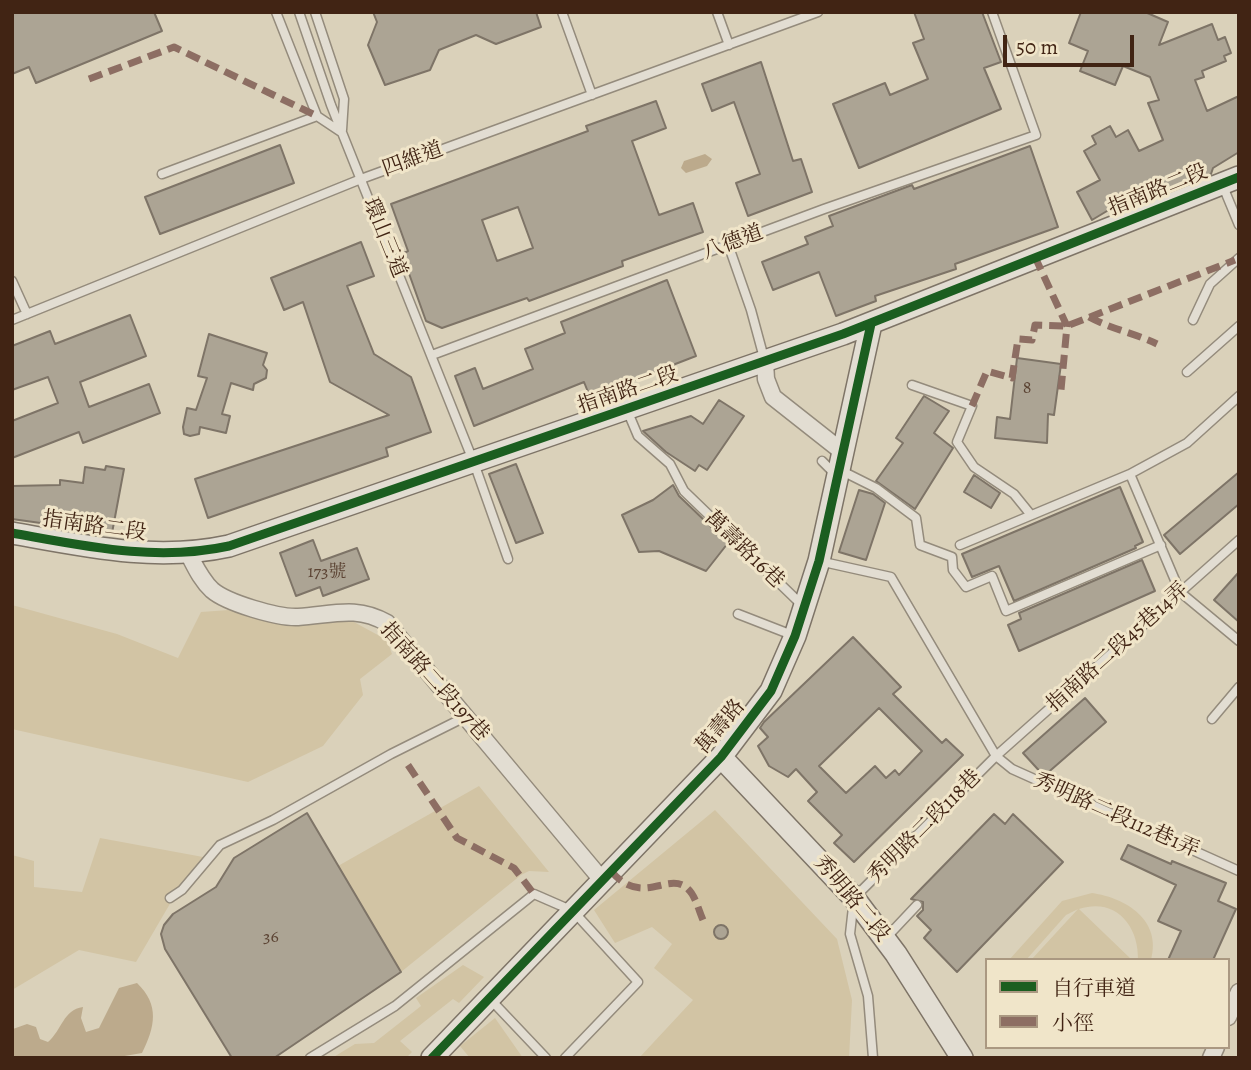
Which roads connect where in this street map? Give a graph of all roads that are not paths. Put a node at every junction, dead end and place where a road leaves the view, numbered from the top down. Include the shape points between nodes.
1 (275, 12) edge
2 (299, 12) edge
3 (315, 12) edge
4 (562, 12) edge
5 (717, 12) edge
6 (818, 12) edge
7 (992, 12) edge
8 (729, 45) junction
9 (592, 95) junction
10 (317, 116) junction
11 (342, 133) junction
12 (162, 174) dead end
13 (360, 179) junction
14 (1231, 180) edge
15 (1239, 225) edge
16 (728, 244) junction
17 (1239, 258) edge
18 (12, 281) edge
19 (27, 314) junction
20 (12, 320) edge
21 (1193, 320) dead end
22 (871, 324) junction
23 (1239, 326) edge
24 (432, 355) junction
25 (765, 362) junction
26 (1187, 372) dead end
27 (912, 385) dead end
28 (1239, 396) edge
29 (627, 410) junction
30 (474, 463) junction
31 (836, 465) junction
32 (1130, 474) junction
33 (1031, 515) junction
34 (12, 533) edge
35 (1239, 540) edge
36 (960, 545) dead end
37 (1161, 545) junction
38 (188, 554) junction
39 (508, 559) dead end
40 (819, 561) junction
41 (1180, 592) junction
42 (804, 608) junction
43 (738, 614) dead end
44 (795, 636) junction
45 (1239, 641) edge
46 (1239, 687) edge
47 (467, 716) junction
48 (1212, 719) dead end
49 (996, 756) junction
50 (720, 757) junction
51 (1239, 871) edge
52 (602, 880) junction
53 (170, 898) dead end
54 (855, 898) junction
55 (917, 905) dead end
56 (573, 911) junction
57 (885, 939) junction
58 (489, 998) junction
59 (310, 1058) edge
60 (432, 1058) edge
61 (546, 1058) edge
62 (565, 1058) edge
63 (873, 1058) edge
64 (962, 1058) edge

1 - 10 lane
2 - 11 lane, 環山三道
3 - 11 lane via 344,99
4 - 9 lane
5 - 8 lane
6 - 8 lane, 四維道
7 - 16 lane, 八德道 via 1036,135
8 - 9 lane, 四維道
9 - 13 lane, 四維道
10 - 11 lane
10 - 12 lane
11 - 13 lane, 環山三道
13 - 19 lane, 四維道
13 - 24 lane, 環山三道
14 - 15 lane
14 - 22 street, 指南路二段
16 - 24 lane, 八德道
16 - 25 lane
17 - 21 lane via 1210,284
18 - 19 lane
19 - 20 lane, 四維道
22 - 25 street, 指南路二段
22 - 31 street, 萬壽路
23 - 26 lane
24 - 30 lane, 環山三道
25 - 29 street, 指南路二段
25 - 31 street via 773,397
27 - 33 lane via 972,406 957,442 964,456 1014,494
28 - 32 lane via 1187,443
29 - 30 street, 指南路二段
29 - 42 lane, 萬壽路16巷 via 638,436 670,464 684,491
30 - 38 street, 指南路二段 via 252,540
30 - 39 lane, 環山三道
31 - 37 lane via 916,518 920,545 952,557 953,570 966,587 992,576 1006,611
31 - 40 street, 萬壽路
32 - 33 lane
32 - 37 lane
33 - 36 lane
34 - 38 street, 指南路二段 via 102,549
35 - 41 lane, 指南路二段45巷14弄
37 - 41 lane
38 - 47 street, 指南路二段197巷 via 208,586 230,601 294,617 346,610 376,617 398,634
40 - 42 street, 萬壽路
40 - 49 lane via 891,577
41 - 45 lane
41 - 49 lane, 指南路二段45巷14弄
42 - 44 street, 萬壽路
43 - 44 lane
44 - 50 street, 萬壽路 via 771,691
46 - 48 lane
47 - 52 street, 指南路二段197巷
47 - 53 lane via 220,845
49 - 51 lane, 秀明路二段112巷1弄 via 1012,769
49 - 54 lane, 秀明路二段118巷
50 - 52 street, 萬壽路
50 - 54 street, 秀明路二段
52 - 56 street, 萬壽路
54 - 57 street, 秀明路二段
54 - 63 lane via 850,934 868,996
55 - 57 lane
56 - 58 street, 萬壽路
56 - 59 lane via 534,894 395,1006
56 - 62 lane via 638,982
57 - 64 street, 秀明路二段
58 - 60 street, 萬壽路
58 - 61 lane

